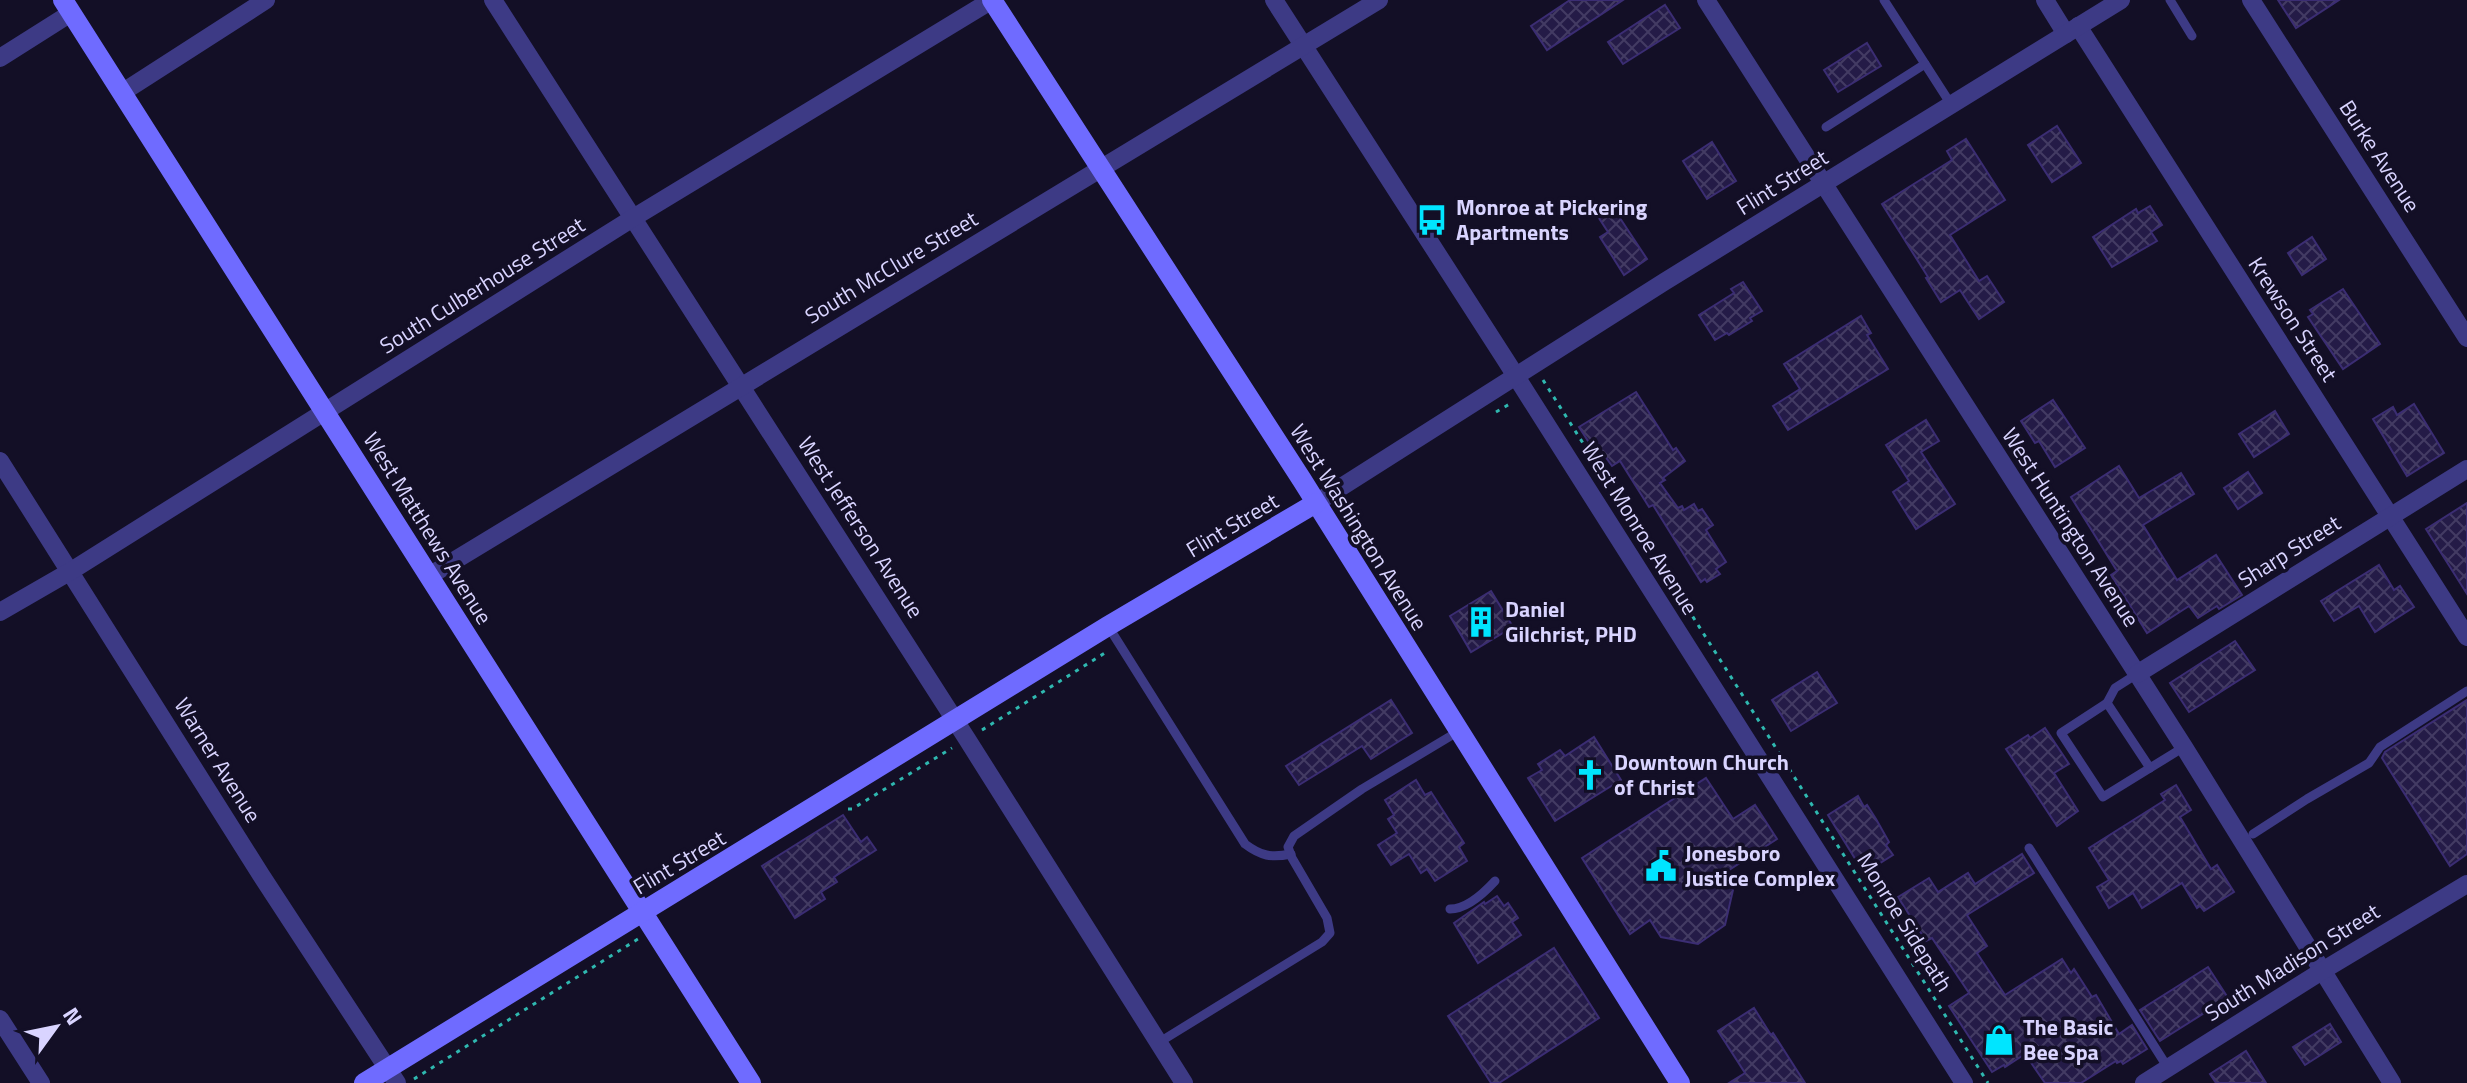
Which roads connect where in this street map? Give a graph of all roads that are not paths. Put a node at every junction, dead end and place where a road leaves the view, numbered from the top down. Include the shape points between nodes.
1 (266, 0) edge
2 (493, 0) edge
3 (992, 0) edge
4 (1274, 0) edge
5 (1379, 0) edge
6 (1706, 0) edge
7 (1884, 0) edge
8 (2045, 0) edge
9 (2121, 0) edge
10 (2170, 0) edge
11 (2251, 0) edge
12 (67, 6) edge
13 (2072, 30) junction
14 (2192, 36) dead end
15 (1303, 46) junction
16 (0, 58) edge
17 (1925, 64) junction
18 (123, 92) junction
19 (1952, 106) junction
20 (1826, 127) dead end
21 (1100, 167) junction
22 (1824, 184) junction
23 (633, 218) junction
24 (2467, 338) edge
25 (1515, 375) junction
26 (742, 386) junction
27 (326, 412) junction
28 (0, 461) edge
29 (2467, 469) edge
30 (1316, 503) junction
31 (2390, 516) junction
32 (71, 571) junction
33 (429, 576) junction
34 (0, 612) edge
35 (1108, 626) junction
36 (2467, 637) edge
37 (2137, 674) junction
38 (2467, 691) edge
39 (2107, 703) junction
40 (955, 720) junction
41 (1459, 731) junction
42 (2184, 747) junction
43 (2150, 768) junction
44 (2253, 834) dead end
45 (2029, 848) dead end
46 (1291, 854) junction
47 (1495, 881) dead end
48 (2467, 884) edge
49 (1450, 909) dead end
50 (644, 912) junction
51 (2322, 971) junction
52 (0, 1019) edge
53 (1158, 1043) junction
54 (2168, 1068) junction
55 (392, 1076) edge
56 (41, 1083) edge
57 (364, 1083) edge
58 (751, 1083) edge
59 (1184, 1083) edge
60 (1680, 1083) edge
61 (1964, 1083) edge
62 (2144, 1083) edge
63 (2392, 1083) edge

1 - 18 street
2 - 23 street, West Jefferson Avenue
3 - 21 street, West Washington Avenue
3 - 23 street, South Culberhouse Street
4 - 15 street, West Monroe Avenue
5 - 15 street, South McClure Street
6 - 22 street, West Huntington Avenue
7 - 17 lane
8 - 13 street, Krewson Street
9 - 13 street, Flint Street
10 - 14 lane
11 - 24 street, Burke Avenue
12 - 16 street
12 - 18 street, West Matthews Avenue
13 - 19 street, Flint Street
13 - 31 street, Krewson Street
15 - 21 street, South McClure Street
15 - 25 street, West Monroe Avenue
17 - 19 lane
17 - 20 lane
18 - 27 street, West Matthews Avenue
19 - 22 street, Flint Street
21 - 26 street, South McClure Street
21 - 30 street, West Washington Avenue
22 - 25 street, Flint Street
22 - 37 street, West Huntington Avenue
23 - 26 street, West Jefferson Avenue
23 - 27 street, South Culberhouse Street
25 - 30 street, Flint Street
25 - 61 street, West Monroe Avenue
26 - 33 street, South McClure Street
26 - 40 street, West Jefferson Avenue
27 - 32 street, South Culberhouse Street
27 - 33 street, West Matthews Avenue
28 - 32 street, Warner Avenue
29 - 31 street, Sharp Street
30 - 35 street, Flint Street
30 - 41 street, West Washington Avenue
31 - 36 street, Krewson Street
31 - 37 street, Sharp Street
32 - 34 street, South Culberhouse Street
32 - 55 street, Warner Avenue
33 - 50 street, West Matthews Avenue
35 - 40 street, Flint Street
35 - 46 lane via 1245,844 1260,855
37 - 39 lane via 2115,688
37 - 42 street, West Huntington Avenue
38 - 44 lane via 2380,747 2369,763
39 - 43 lane
39 - 43 lane via 2061,733 2103,797
40 - 50 street, Flint Street
40 - 53 street, West Jefferson Avenue
41 - 46 lane via 1294,836 1288,847
41 - 60 street, West Washington Avenue
42 - 43 lane
42 - 51 street, West Huntington Avenue
45 - 54 lane
46 - 53 lane via 1330,933
47 - 49 lane via 1459,909
48 - 51 street, South Madison Street
50 - 55 street, Flint Street
50 - 58 street, West Matthews Avenue
51 - 54 street, South Madison Street
51 - 63 street, West Huntington Avenue
52 - 56 street
53 - 59 street, West Jefferson Avenue
54 - 62 street, South Madison Street
55 - 57 street, Flint Street

